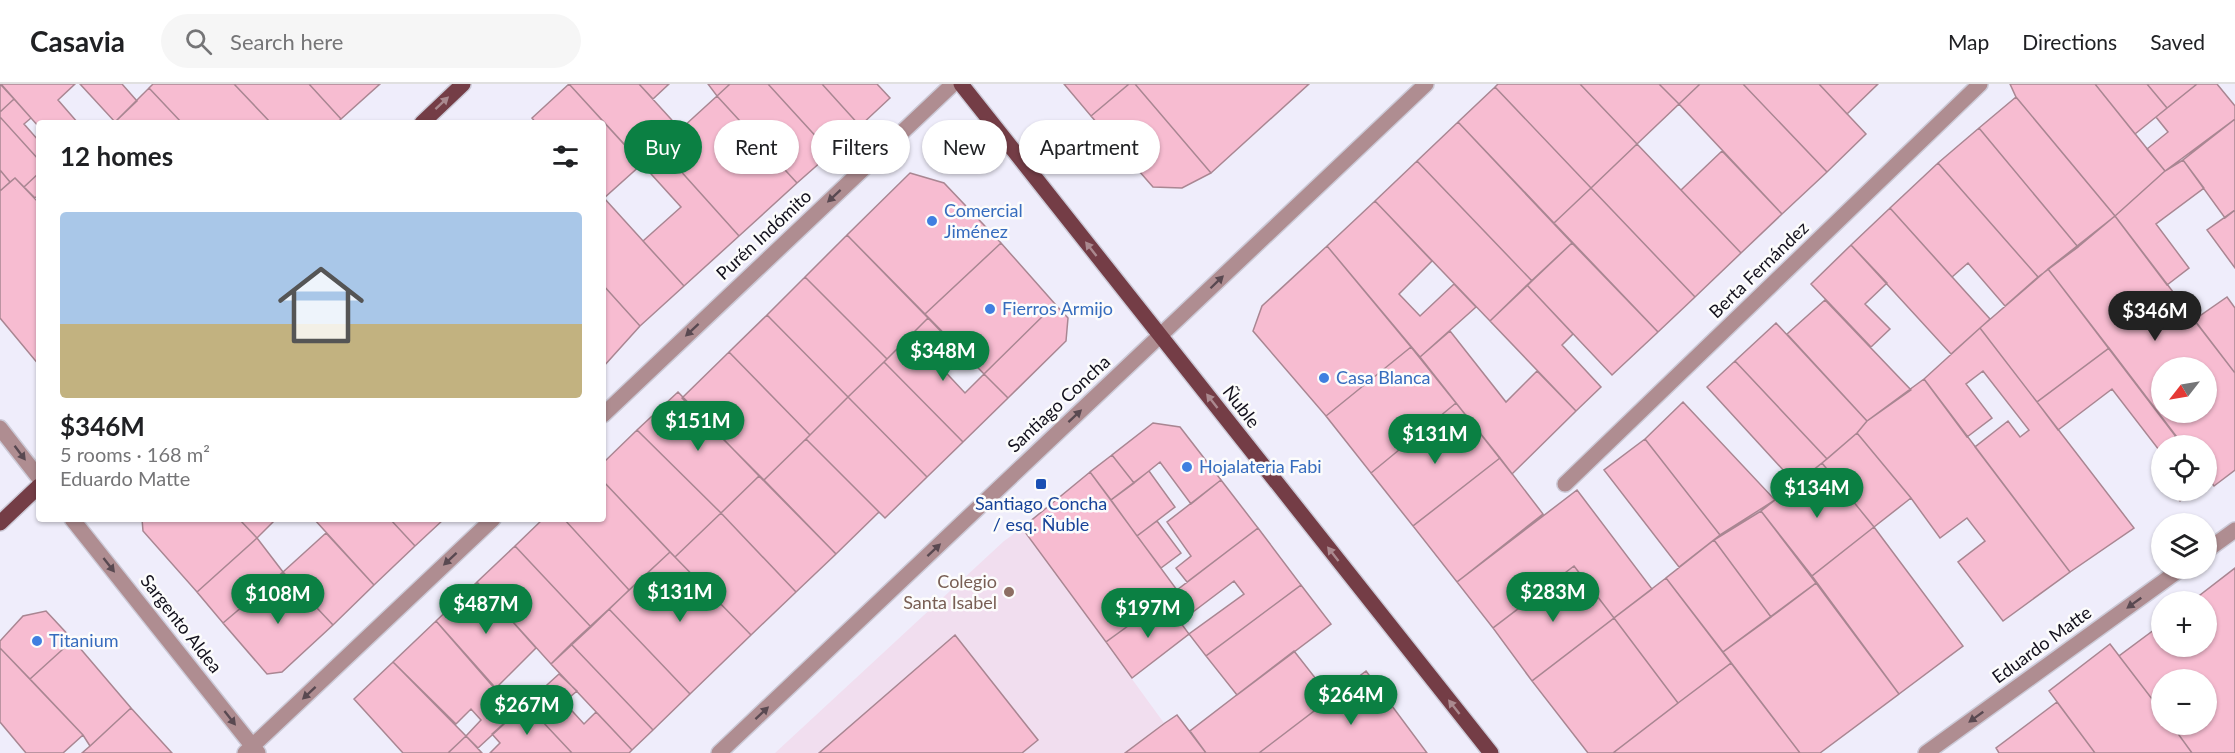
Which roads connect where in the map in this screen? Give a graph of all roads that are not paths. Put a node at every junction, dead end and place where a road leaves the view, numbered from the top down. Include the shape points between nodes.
1 (463, 84) edge
2 (953, 84) edge
3 (961, 84) edge
4 (1426, 84) edge
5 (1980, 84) edge
6 (425, 120) edge
7 (1160, 336) junction
8 (606, 412) edge
9 (0, 428) edge
10 (36, 474) edge
11 (1565, 484) dead end
12 (36, 489) edge
13 (74, 522) edge
14 (490, 522) edge
15 (0, 523) edge
16 (2235, 530) edge
17 (2217, 542) edge
18 (2167, 579) edge
19 (252, 751) edge
20 (719, 753) edge
21 (1491, 753) edge
22 (1926, 753) edge

6 -> 1 main road
2 -> 8 street, Purén Indómito
7 -> 3 main road, Ñuble
7 -> 4 street, Santiago Concha
5 - 11 street, Berta Fernández
20 -> 7 street, Santiago Concha
21 -> 7 main road, Ñuble
9 -> 10 street
12 - 15 main road
13 -> 19 street, Sargento Aldea
14 -> 19 street
16 - 17 street
18 -> 22 street, Eduardo Matte

